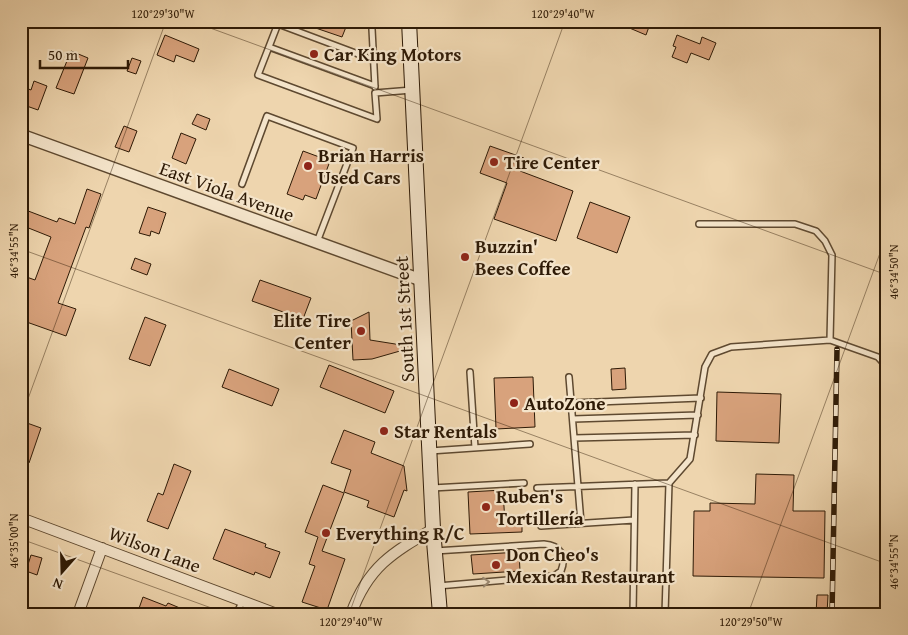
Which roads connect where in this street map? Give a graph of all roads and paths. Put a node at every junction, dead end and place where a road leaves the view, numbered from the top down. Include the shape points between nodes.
1 (409, 21) edge
2 (278, 23) edge
3 (372, 29) dead end
4 (269, 48) junction
5 (374, 60) junction
6 (375, 86) junction
7 (412, 90) junction
8 (375, 93) junction
9 (21, 135) edge
10 (242, 184) dead end
11 (699, 224) dead end
12 (317, 242) junction
13 (421, 280) junction
14 (830, 340) junction
15 (887, 367) edge
16 (470, 372) dead end
17 (569, 377) dead end
18 (701, 398) junction
19 (571, 402) junction
20 (698, 415) junction
21 (572, 419) junction
22 (695, 435) junction
23 (574, 438) junction
24 (530, 444) dead end
25 (475, 448) junction
26 (430, 451) junction
27 (524, 483) dead end
28 (668, 483) junction
29 (635, 484) junction
30 (578, 486) junction
31 (431, 488) junction
32 (537, 488) dead end
33 (21, 518) edge
34 (634, 520) junction
35 (581, 524) junction
36 (541, 526) dead end
37 (434, 529) junction
38 (102, 548) junction
39 (435, 551) junction
40 (438, 586) junction
41 (242, 600) junction
42 (78, 614) edge
43 (237, 614) edge
44 (277, 614) edge
45 (351, 614) edge
46 (440, 614) edge
47 (633, 614) edge
48 (664, 614) edge

1 - 7 main road, South 1st Street
2 - 4 lane
2 - 5 lane
3 - 5 lane
4 - 6 lane
4 - 8 lane via 258,74 377,119
5 - 6 lane
6 - 8 lane
7 - 8 lane
7 - 13 main road, South 1st Street
9 - 12 street, East Viola Avenue
10 - 12 lane via 267,116 353,148
11 - 14 lane via 795,224 816,231 832,256
12 - 13 street, East Viola Avenue
13 - 26 main road, South 1st Street
14 - 15 lane via 878,357
14 - 18 lane via 731,347 712,354 705,367
16 - 25 lane
17 - 19 lane
18 - 19 lane
18 - 20 lane
19 - 21 lane
20 - 21 lane
20 - 22 lane
21 - 23 lane
22 - 23 lane
22 - 28 lane via 690,459
23 - 30 lane
24 - 25 lane
25 - 26 lane
26 - 31 main road, South 1st Street
27 - 31 lane
28 - 29 lane
28 - 48 lane
29 - 30 lane
29 - 34 lane
30 - 32 lane
30 - 35 lane
31 - 37 main road, South 1st Street
33 - 38 street, Wilson Lane
34 - 35 lane
34 - 47 lane
35 - 36 lane
37 - 39 main road, South 1st Street
37 - 45 street via 403,547 370,575
38 - 41 street, Wilson Lane
38 - 42 street
39 - 40 main road, South 1st Street
40 -> 39 lane via 554,576 561,572 563,560 562,553 552,544
40 - 46 main road, South 1st Street
41 - 43 lane
41 - 44 street, Wilson Lane

